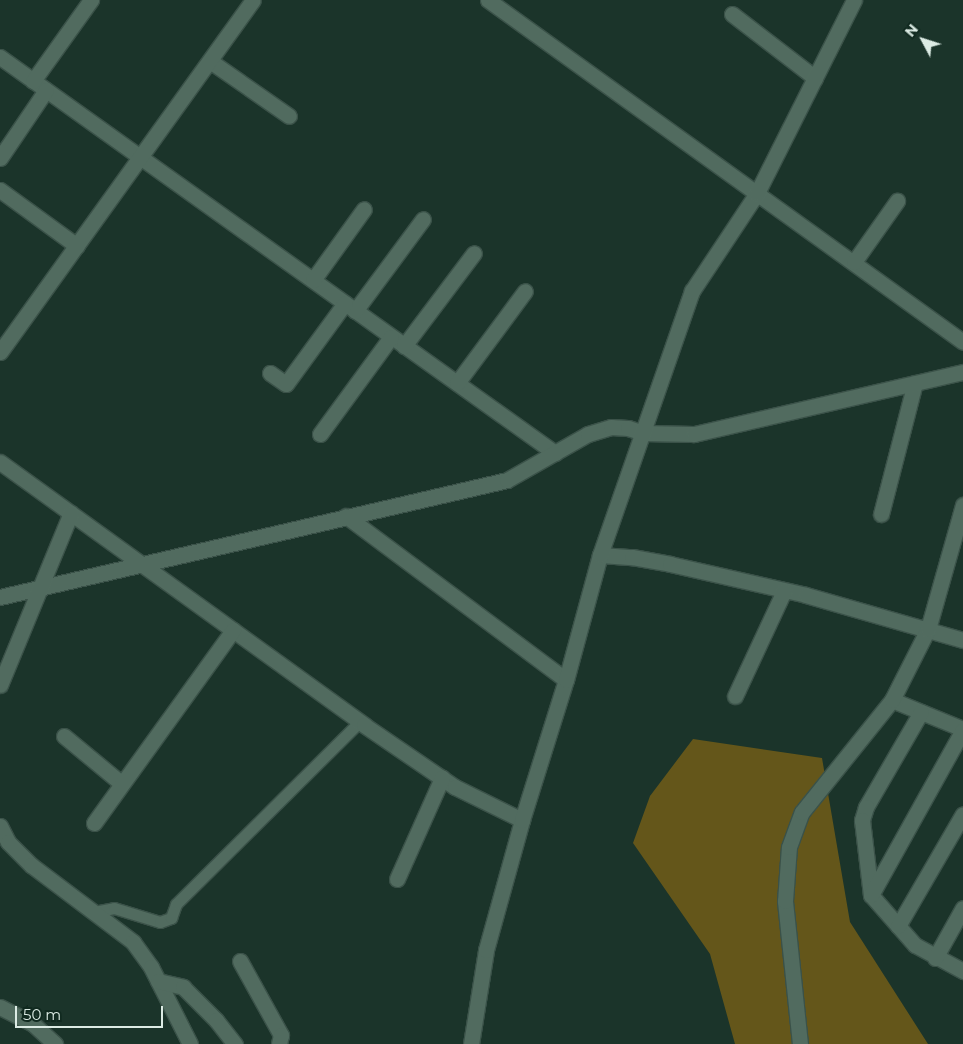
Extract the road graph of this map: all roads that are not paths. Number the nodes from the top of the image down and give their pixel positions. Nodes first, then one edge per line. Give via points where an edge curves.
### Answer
1 (91, 0) edge
2 (253, 0) edge
3 (488, 0) edge
4 (854, 0) edge
5 (732, 14) dead end
6 (0, 57) edge
7 (210, 61) junction
8 (815, 78) junction
9 (33, 81) junction
10 (46, 90) junction
11 (289, 116) dead end
12 (0, 158) edge
13 (140, 158) junction
14 (0, 190) edge
15 (757, 193) junction
16 (897, 201) dead end
17 (364, 209) dead end
18 (422, 219) dead end
19 (77, 246) junction
20 (474, 253) dead end
21 (854, 262) junction
22 (313, 280) junction
23 (525, 291) dead end
24 (350, 307) junction
25 (391, 336) junction
26 (963, 342) edge
27 (404, 346) junction
28 (0, 352) edge
29 (963, 372) edge
30 (270, 373) dead end
31 (457, 383) junction
32 (915, 383) junction
33 (643, 433) junction
34 (320, 434) dead end
35 (555, 452) junction
36 (0, 462) edge
37 (963, 505) edge
38 (71, 513) junction
39 (881, 514) dead end
40 (346, 516) junction
41 (958, 545) edge
42 (600, 555) junction
43 (143, 564) junction
44 (38, 588) junction
45 (784, 590) junction
46 (0, 597) edge
47 (928, 629) junction
48 (233, 630) junction
49 (963, 640) edge
50 (566, 680) junction
51 (0, 685) edge
52 (735, 696) dead end
53 (892, 700) junction
54 (921, 712) junction
55 (359, 722) junction
56 (963, 729) edge
57 (64, 736) dead end
58 (442, 778) junction
59 (122, 784) junction
60 (963, 814) edge
61 (522, 820) junction
62 (94, 823) dead end
63 (0, 826) edge
64 (397, 879) dead end
65 (871, 895) junction
66 (963, 908) edge
67 (94, 912) junction
68 (898, 926) junction
69 (935, 958) junction
70 (240, 961) dead end
71 (963, 971) edge
72 (158, 981) junction
73 (0, 1007) edge
74 (55, 1044) edge
75 (190, 1044) edge
76 (235, 1044) edge
77 (279, 1044) edge
78 (472, 1044) edge
79 (800, 1044) edge

1 - 9 street
2 - 7 street
3 - 15 street
4 - 8 street
5 - 8 street
6 - 9 street
7 - 11 street
7 - 13 street
8 - 15 street
9 - 10 street
10 - 12 street
10 - 13 street
13 - 19 street
13 - 22 street
14 - 19 street
15 - 21 street
15 - 33 street via 692,291
16 - 21 street
17 - 22 street
18 - 24 street
19 - 28 street
20 - 27 street
21 - 26 street
22 - 24 street
23 - 31 street
24 - 25 street
24 - 30 street via 286,384
25 - 27 street
25 - 34 street
27 - 31 street
29 - 32 street
31 - 35 street
32 - 33 street via 694,434
32 - 39 street
33 - 35 street via 610,427 588,434
33 - 42 street
35 - 40 street via 507,480
36 - 38 street
37 - 41 street
38 - 43 street
38 - 44 street
40 - 43 street
40 - 50 street
41 - 47 street
42 - 45 street via 632,556
42 - 50 street
43 - 44 street
43 - 48 street
44 - 46 street
44 - 51 street
45 - 47 street
45 - 52 street
47 - 49 street
47 - 53 street
48 - 55 street
48 - 59 street
50 - 61 street
53 - 54 street
53 - 79 street via 802,812 789,847 785,901
54 - 56 street
54 - 65 street via 866,807 862,820
55 - 58 street
55 - 67 lane via 176,904 171,918 160,922 114,908
56 - 65 street
57 - 59 street
58 - 61 street
58 - 64 street
59 - 62 street
60 - 68 street
61 - 78 street via 486,950
63 - 67 street via 8,842 31,865
65 - 68 street
66 - 69 street
67 - 72 street via 133,942
68 - 69 street via 915,945
69 - 71 street
70 - 77 street via 281,1036
72 - 75 street
72 - 76 street via 183,987
73 - 74 street via 34,1024

